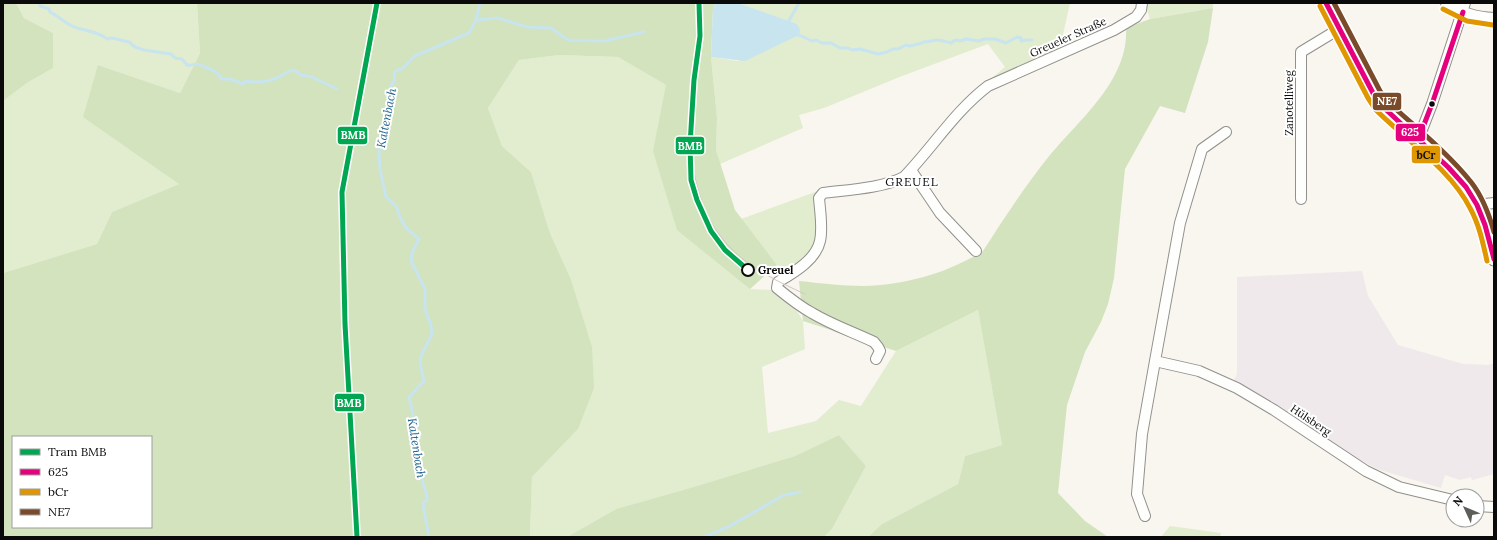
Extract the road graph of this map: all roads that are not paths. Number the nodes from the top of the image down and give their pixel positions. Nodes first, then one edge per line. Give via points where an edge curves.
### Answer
1 (1142, 3) edge
2 (1326, 3) edge
3 (1446, 3) edge
4 (1464, 7) edge
5 (1494, 18) edge
6 (1339, 29) junction
7 (1226, 132) dead end
8 (1418, 140) junction
9 (911, 170) junction
10 (1301, 199) dead end
11 (1494, 203) edge
12 (1477, 204) junction
13 (976, 251) dead end
14 (1494, 259) edge
15 (876, 359) dead end
16 (1155, 361) junction
17 (1445, 498) edge
18 (1145, 516) dead end

1 - 9 street, Greueler Straße via 1140,13 1133,20 988,86 943,130
2 - 6 street
3 - 4 street
4 - 5 street via 1478,18
4 - 8 street
6 - 8 street via 1374,95
6 - 10 street, Zanotelliweg via 1301,52
7 - 16 street via 1202,149 1180,223
8 - 12 street via 1457,176
9 - 13 street via 940,213
9 - 15 street via 897,181 823,194 819,198 820,242 802,266 777,284 777,288 812,313 835,326 874,342 880,350
11 - 12 street
12 - 14 street
16 - 17 street, Hülsberg via 1199,371 1237,388 1366,471 1399,487
16 - 18 street via 1142,434 1137,494

